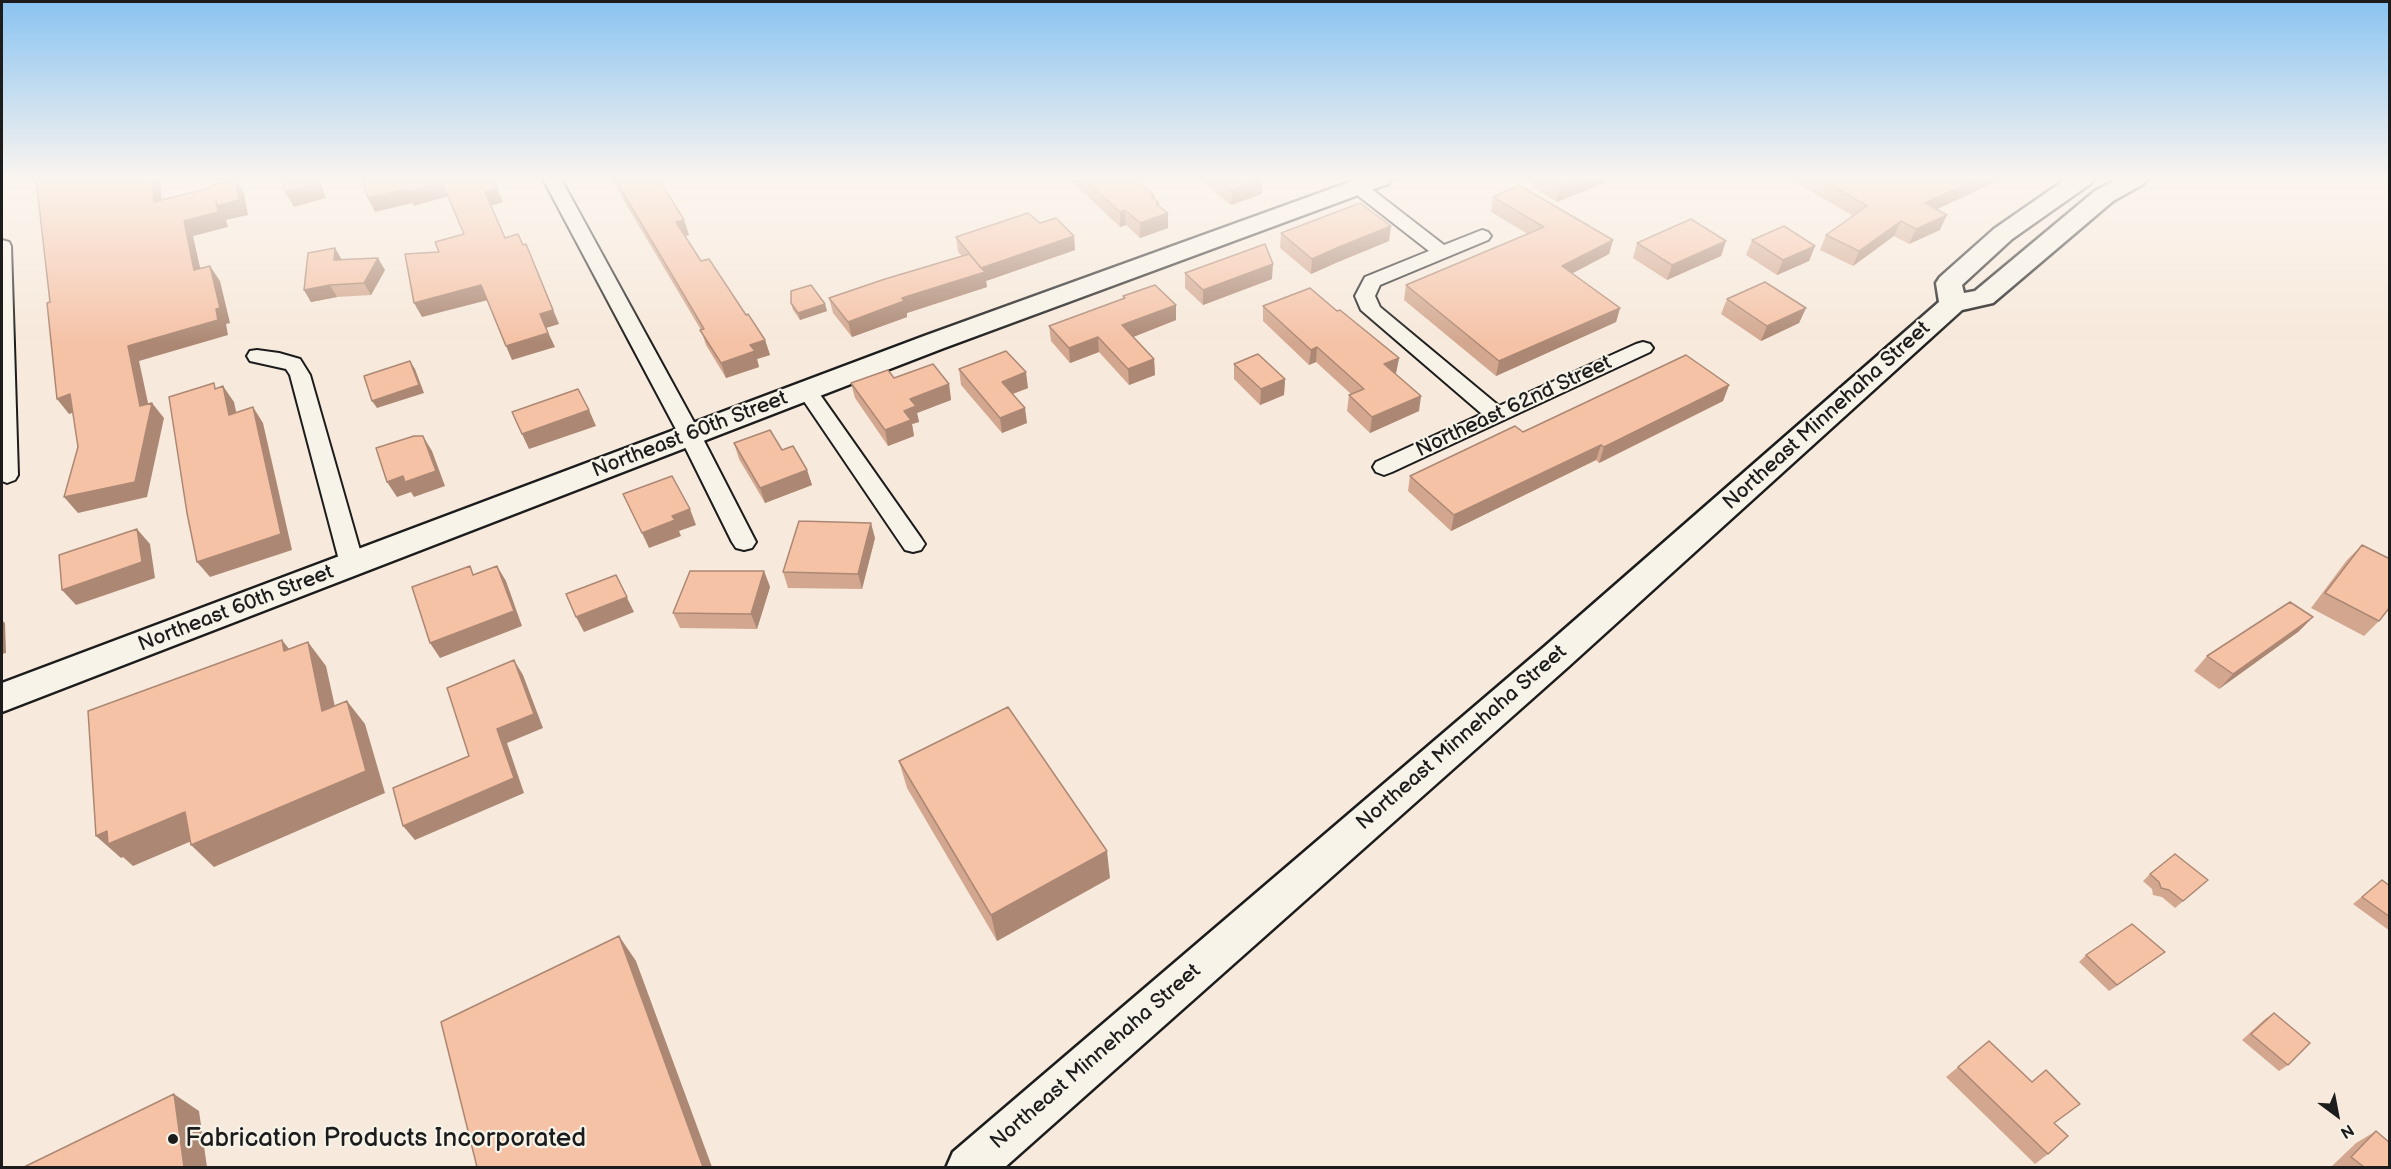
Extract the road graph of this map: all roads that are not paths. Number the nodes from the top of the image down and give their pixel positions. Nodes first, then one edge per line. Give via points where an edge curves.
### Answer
1 (581, 234) edge
2 (1232, 234) edge
3 (1422, 234) edge
4 (2004, 234) edge
5 (2059, 234) edge
6 (1482, 236) dead end
7 (2, 246) edge
8 (1442, 252) junction
9 (1953, 304) junction
10 (1643, 348) dead end
11 (257, 356) dead end
12 (807, 391) junction
13 (1497, 415) junction
14 (690, 435) junction
15 (1384, 467) dead end
16 (7, 475) dead end
17 (744, 542) dead end
18 (913, 544) dead end
19 (352, 564) junction
20 (2, 698) edge
21 (969, 1167) edge

1 - 14 street
2 - 12 main road, Northeast 60th Street
3 - 8 street
4 - 9 main road via 1948,283
5 - 9 main road, Northeast Minnehaha Street via 1984,297
6 - 8 street
7 - 16 street
8 - 13 street via 1371,281 1365,296 1371,310
9 - 21 main road, Northeast Minnehaha Street via 1556,657
10 - 13 street, Northeast 62nd Street
11 - 19 street via 293,364 300,375
12 - 14 main road, Northeast 60th Street
12 - 18 street
13 - 15 street, Northeast 62nd Street
14 - 17 street
14 - 19 main road, Northeast 60th Street
19 - 20 main road, Northeast 60th Street

